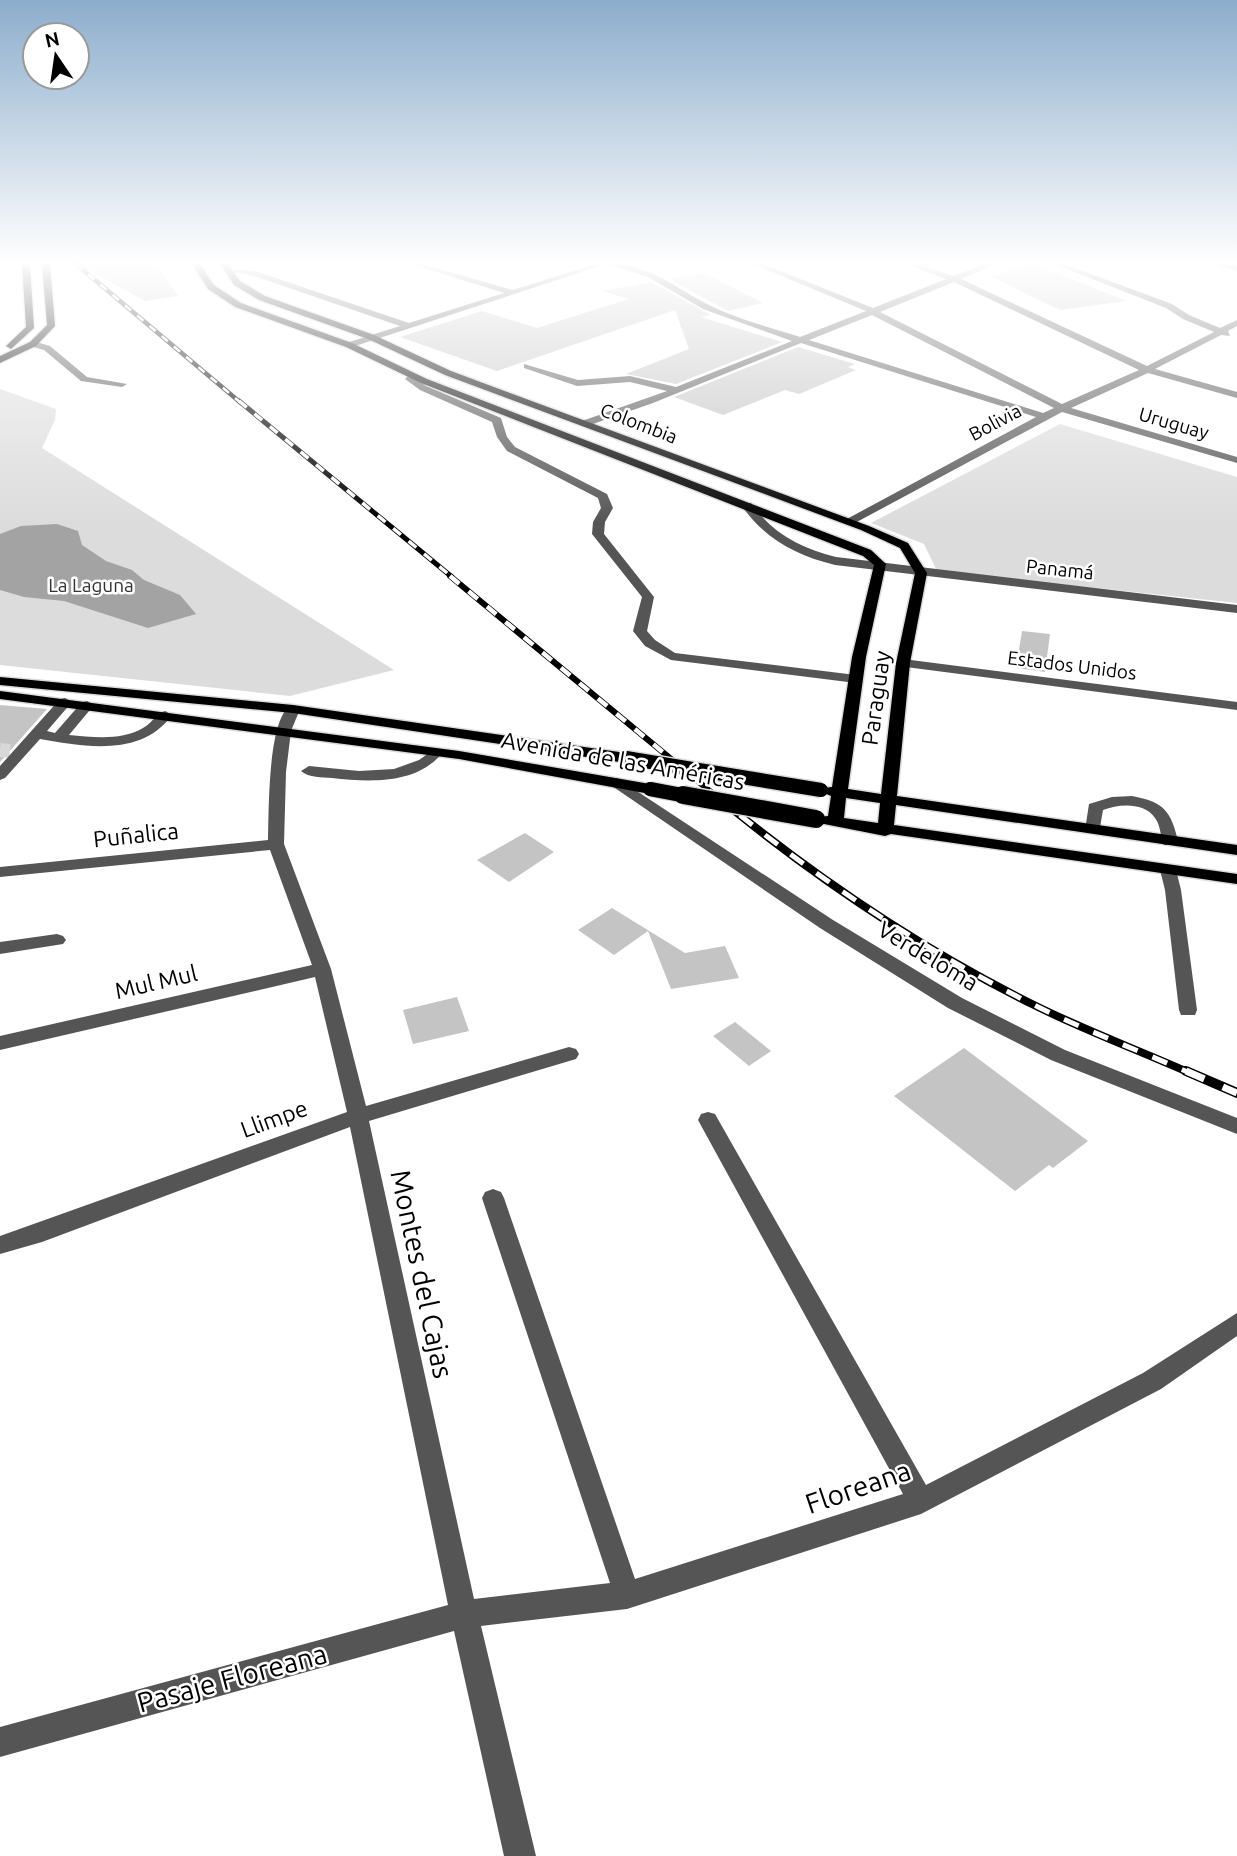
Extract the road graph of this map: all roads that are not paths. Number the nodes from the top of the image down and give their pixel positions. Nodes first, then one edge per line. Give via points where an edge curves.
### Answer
1 (19, 351) edge
2 (50, 351) edge
3 (361, 351) edge
4 (400, 351) edge
5 (773, 351) edge
6 (836, 351) edge
7 (949, 351) edge
8 (1106, 351) edge
9 (1184, 351) edge
10 (0, 360) edge
11 (527, 366) dead end
12 (1147, 370) junction
13 (413, 376) junction
14 (121, 384) dead end
15 (677, 390) junction
16 (1237, 395) edge
17 (1061, 408) junction
18 (1044, 416) junction
19 (586, 423) junction
20 (1237, 460) edge
21 (747, 505) junction
22 (849, 522) junction
23 (879, 568) junction
24 (921, 573) junction
25 (1237, 609) edge
26 (903, 663) junction
27 (856, 679) junction
28 (0, 681) edge
29 (0, 695) edge
30 (65, 702) junction
31 (87, 705) junction
32 (1237, 706) edge
33 (293, 709) junction
34 (165, 715) junction
35 (284, 731) junction
36 (36, 734) junction
37 (59, 737) junction
38 (436, 752) junction
39 (309, 771) dead end
40 (0, 775) edge
41 (617, 783) junction
42 (838, 793) junction
43 (886, 801) junction
44 (835, 822) junction
45 (1093, 830) junction
46 (885, 831) junction
47 (1170, 841) junction
48 (276, 844) junction
49 (1237, 850) edge
50 (1168, 870) junction
51 (0, 872) edge
52 (1237, 879) edge
53 (57, 940) dead end
54 (0, 948) edge
55 (322, 969) junction
56 (1188, 1010) dead end
57 (0, 1043) edge
58 (569, 1054) dead end
59 (358, 1116) junction
60 (708, 1120) dead end
61 (1237, 1126) edge
62 (493, 1198) dead end
63 (0, 1245) edge
64 (1237, 1323) edge
65 (922, 1501) junction
66 (627, 1595) junction
67 (464, 1614) junction
68 (0, 1742) edge
69 (520, 1856) edge

1 - 10 main road
2 - 14 street via 85,379
3 - 13 main road, Colombia
4 - 19 main road, Colombia
5 - 15 street
6 - 18 street
7 - 17 street, Uruguay
8 - 12 street
9 - 12 street, Bolivia
11 - 15 street via 577,383 630,379
12 - 16 street
12 - 17 street, Bolivia
13 - 21 main road, Colombia
13 - 27 street via 410,379 423,388 497,419 511,449 603,496 607,508 598,534 648,597 640,631 659,650 711,663
15 - 19 street
17 - 18 street, Bolivia
17 - 20 street, Uruguay
18 - 22 street, Bolivia
19 - 22 main road, Colombia
21 - 23 main road, Colombia via 860,548
21 - 23 street, Panamá via 785,545 835,561
22 - 24 main road, Colombia via 904,546
23 - 24 street, Panamá
23 - 27 main road, Paraguay
24 - 25 street, Panamá
24 - 26 main road, Paraguay
26 - 32 street, Estados Unidos
26 - 43 main road, Paraguay
27 - 42 main road, Paraguay
28 - 33 main road, Avenida de las Américas
29 - 30 main road, Avenida de las Américas
30 - 31 main road, Avenida de las Américas
30 - 36 street
31 - 34 main road, Avenida de las Américas
31 - 37 street
33 - 35 street, Montes del Cajas
33 - 42 main road, Avenida de las Américas, bridge
34 - 35 main road, Avenida de las Américas
34 - 37 street via 155,730 140,737
35 - 38 main road, Avenida de las Américas
35 - 48 street, Montes del Cajas
36 - 37 street
36 - 40 street via 16,750
38 - 39 street via 413,769 389,774
38 - 41 main road, Avenida de las Américas
41 - 44 main road, Avenida de las Américas, bridge
41 - 61 street, Verdeloma via 957,1004 1072,1061
42 - 43 main road, Avenida de las Américas
42 - 44 main road, Paraguay
43 - 45 main road, Avenida de las Américas
43 - 46 main road, Paraguay
44 - 46 main road, Avenida de las Américas
45 - 47 main road, Avenida de las Américas
45 - 47 street via 1095,807 1110,801 1135,801 1153,807 1164,819
46 - 50 main road, Avenida de las Américas
47 - 49 main road, Avenida de las Américas
48 - 51 street, Puñalica
48 - 55 street, Montes del Cajas
50 - 52 main road, Avenida de las Américas
50 - 56 street
53 - 54 street
55 - 57 street, Mul Mul
55 - 59 street, Montes del Cajas
58 - 59 street, Llimpe
59 - 63 street, Llimpe
59 - 67 street, Montes del Cajas
60 - 65 street
62 - 66 street
64 - 65 street, Floreana via 1152,1381
65 - 66 street, Floreana
66 - 67 street, Floreana
67 - 68 street, Pasaje Floreana
67 - 69 street, Montes del Cajas

